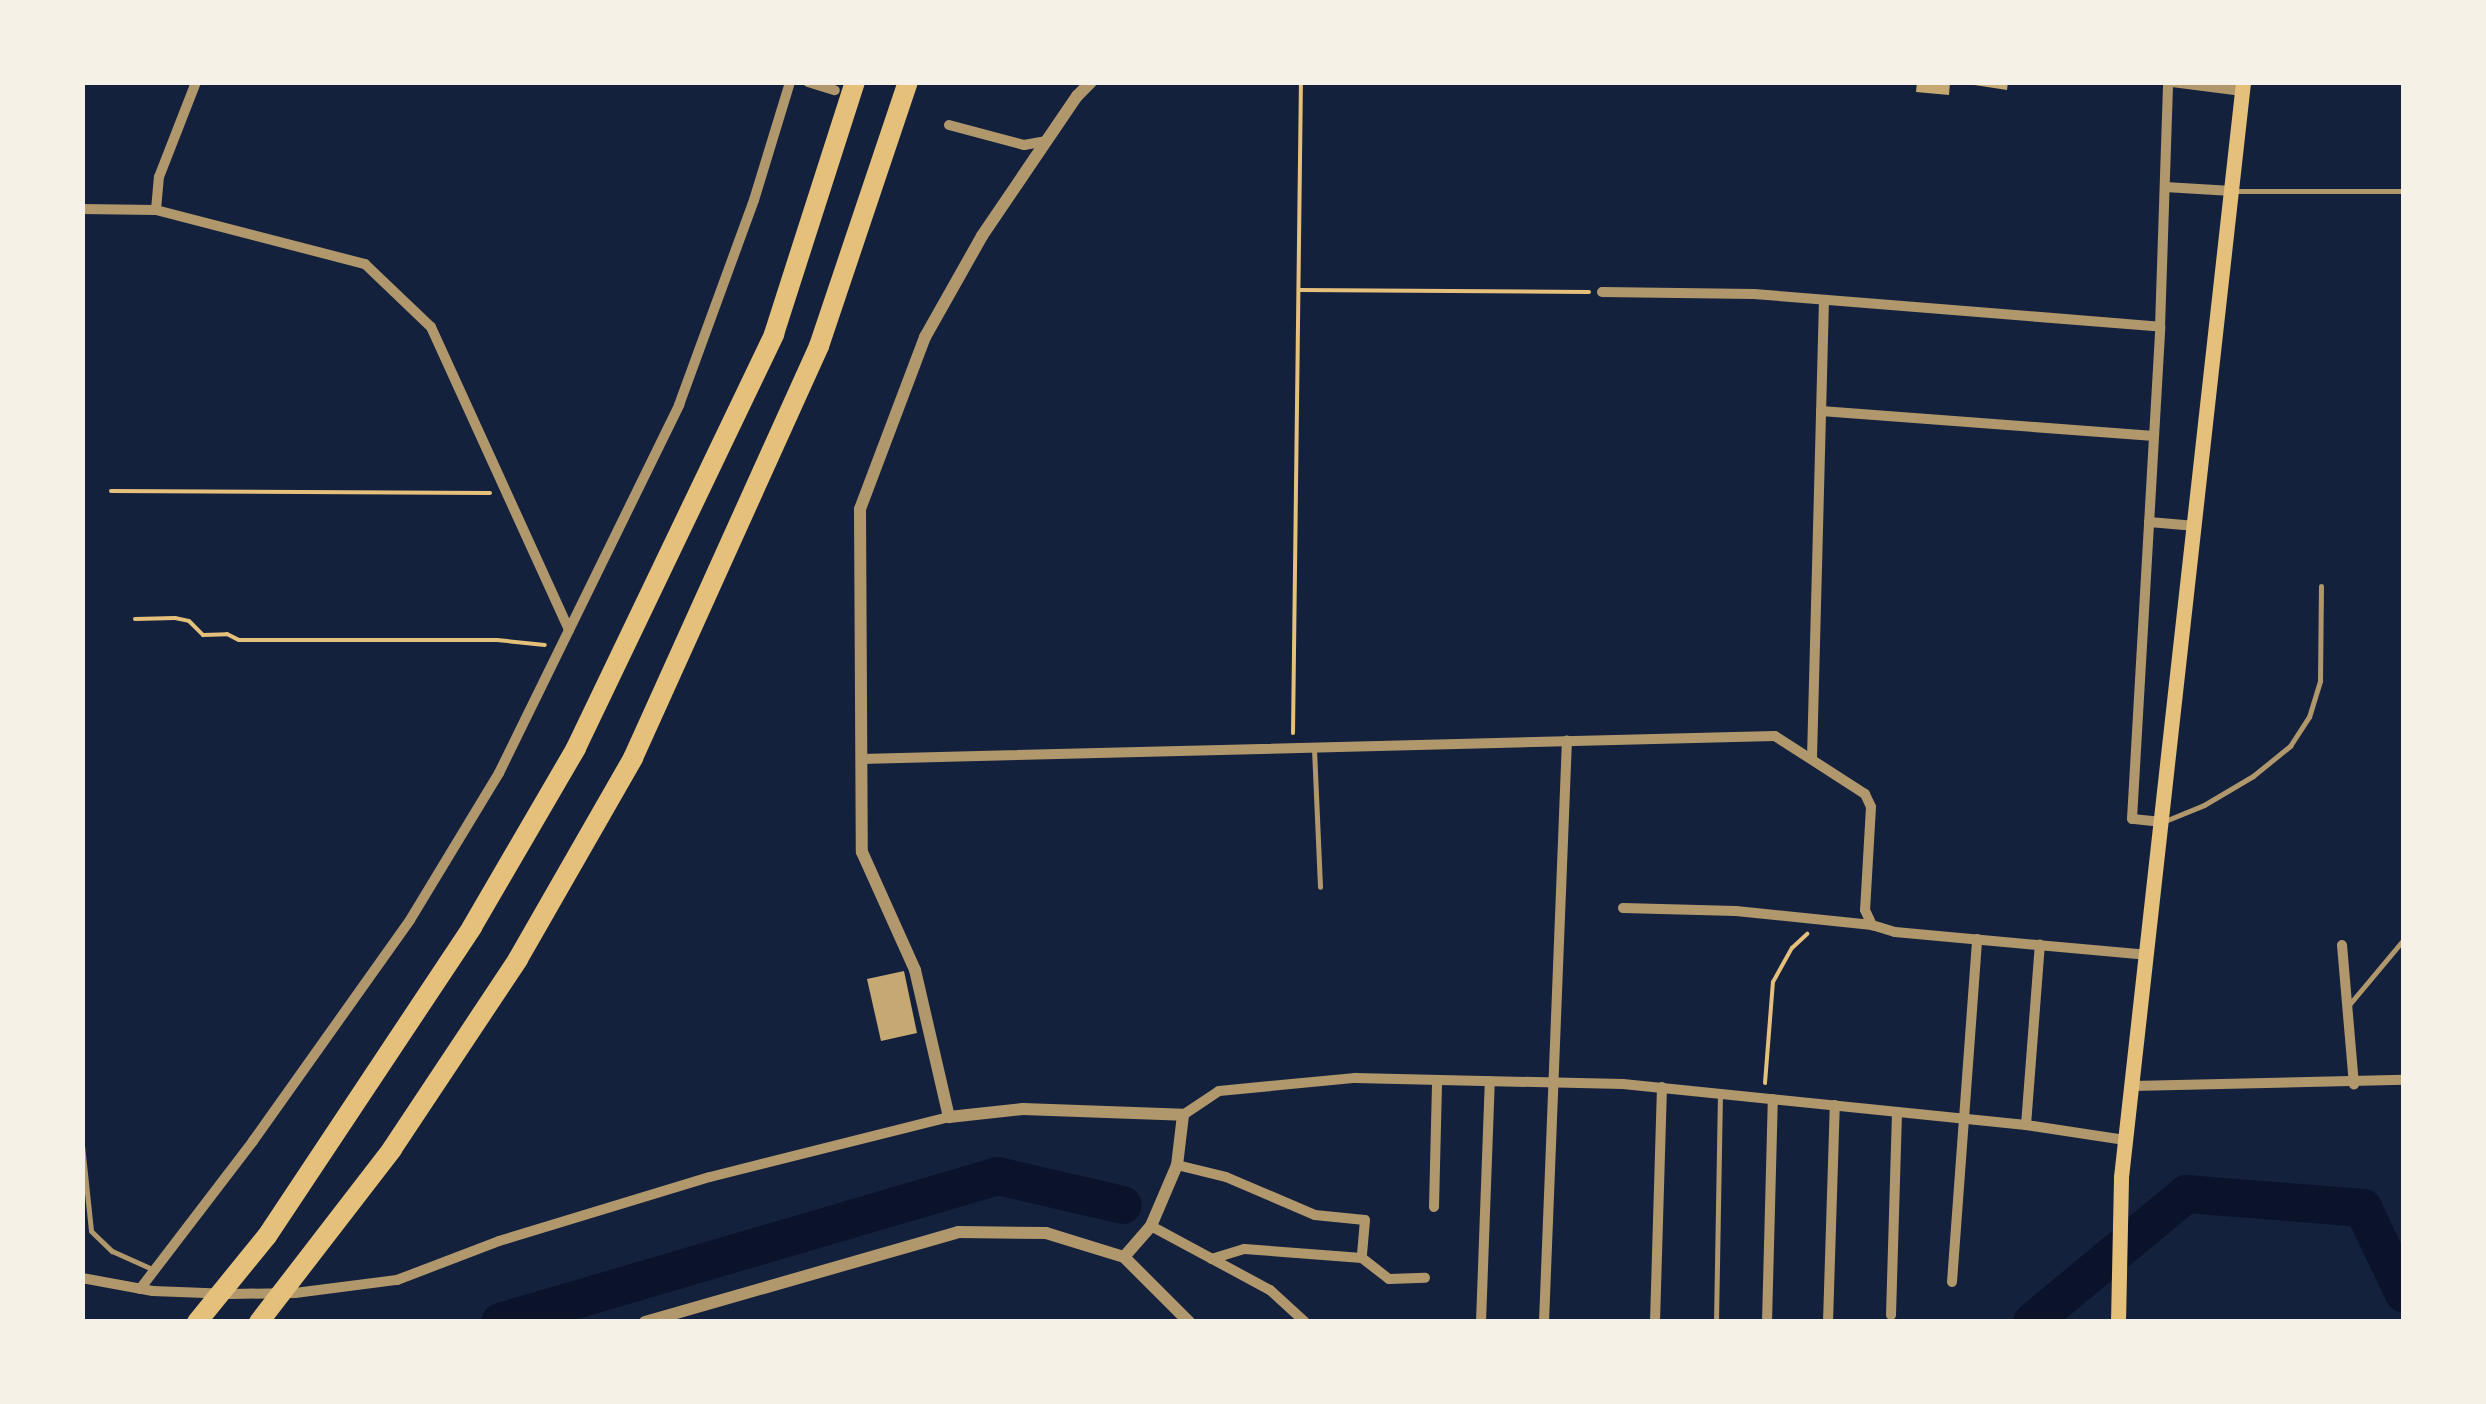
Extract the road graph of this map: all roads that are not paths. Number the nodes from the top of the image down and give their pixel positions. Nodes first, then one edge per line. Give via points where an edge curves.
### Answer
1 (196, 82) edge
2 (790, 82) edge
3 (808, 82) edge
4 (908, 82) edge
5 (1091, 82) edge
6 (2170, 82) edge
7 (845, 86) edge
8 (2242, 87) edge
9 (949, 125) dead end
10 (1047, 142) junction
11 (2164, 187) junction
12 (2404, 190) edge
13 (2232, 191) junction
14 (82, 209) edge
15 (156, 210) junction
16 (1602, 292) road end
17 (1824, 300) junction
18 (2160, 327) junction
19 (1822, 411) junction
20 (2154, 436) junction
21 (2149, 522) junction
22 (2196, 526) junction
23 (2321, 586) dead end
24 (569, 630) junction
25 (1567, 740) junction
26 (1314, 749) junction
27 (1812, 758) junction
28 (861, 759) junction
29 (2162, 822) junction
30 (1320, 888) dead end
31 (1624, 908) dead end
32 (1872, 926) junction
33 (2404, 938) edge
34 (1976, 939) junction
35 (2040, 945) junction
36 (2342, 945) dead end
37 (2146, 955) junction
38 (2346, 1008) junction
39 (1437, 1080) junction
40 (2404, 1080) edge
41 (1490, 1081) junction
42 (1553, 1082) junction
43 (2354, 1084) junction
44 (2132, 1086) junction
45 (1662, 1087) junction
46 (1720, 1093) junction
47 (1769, 1098) junction
48 (1835, 1105) junction
49 (1897, 1112) junction
50 (1183, 1115) junction
51 (949, 1117) junction
52 (1960, 1118) junction
53 (2026, 1126) junction
54 (2125, 1140) junction
55 (82, 1145) edge
56 (1177, 1165) junction
57 (1434, 1208) dead end
58 (1151, 1226) junction
59 (1124, 1257) junction
60 (1362, 1258) junction
61 (1212, 1259) junction
62 (154, 1270) junction
63 (82, 1278) edge
64 (1425, 1278) dead end
65 (1952, 1282) dead end
66 (140, 1289) junction
67 (1891, 1316) dead end
68 (197, 1322) edge
69 (259, 1322) edge
70 (645, 1322) edge
71 (1189, 1322) edge
72 (1305, 1322) edge
73 (1481, 1322) edge
74 (1544, 1322) edge
75 (1656, 1322) edge
76 (1716, 1322) edge
77 (1766, 1322) edge
78 (1828, 1322) edge
79 (2118, 1322) edge

1 - 15 street via 159,178
2 - 24 street via 679,405
3 - 7 street
4 - 69 highway via 819,346 633,758 518,958 392,1149
5 - 10 street
6 - 8 street
6 - 11 street
7 - 68 highway via 774,334 576,748 472,927 268,1236
8 - 13 main road
9 - 10 street via 1024,146
10 - 28 street via 982,236 926,337 860,509
11 - 13 street
11 - 18 street
12 - 13 lane
13 - 22 main road
14 - 15 street
15 - 24 street via 365,264 431,327
16 - 17 street
17 - 18 street
17 - 19 street
18 - 20 street
19 - 20 street
19 - 27 street
20 - 21 street
21 - 22 street
21 - 29 street via 2132,819
22 - 29 main road
23 - 29 lane via 2320,681 2309,717 2290,746 2204,806
24 - 62 street via 499,773 410,920
25 - 26 street
25 - 27 street via 1775,736
25 - 42 street
26 - 28 street
26 - 30 lane
27 - 32 street via 1856,786 1871,807 1865,910
28 - 51 street via 862,852 915,970
29 - 37 main road
31 - 32 street via 1736,911
32 - 34 street
33 - 38 lane
34 - 35 street
34 - 52 street
35 - 37 street
35 - 53 street
36 - 38 street
37 - 44 main road
38 - 43 street
39 - 41 street
39 - 50 street via 1355,1078 1219,1091
39 - 57 street
40 - 43 street
41 - 42 street
41 - 73 street
42 - 45 street
42 - 74 street
43 - 44 street
44 - 54 main road
45 - 46 street
45 - 75 street
46 - 47 street
46 - 76 lane
47 - 48 street
47 - 77 street
48 - 49 street
48 - 78 street
49 - 52 street
49 - 67 street
50 - 51 street via 1023,1109
50 - 56 street
51 - 66 street via 710,1177 499,1241 398,1280 295,1293
52 - 53 street
52 - 65 street
53 - 54 street
54 - 79 main road
55 - 62 lane via 91,1231 112,1251
56 - 58 street
56 - 60 street via 1226,1177 1315,1215 1365,1220
58 - 59 street
58 - 61 street
59 - 70 street via 1046,1233 958,1232
59 - 71 street
60 - 61 street via 1244,1249
60 - 64 street via 1389,1278
61 - 72 street via 1270,1290
62 - 66 street
63 - 66 street

